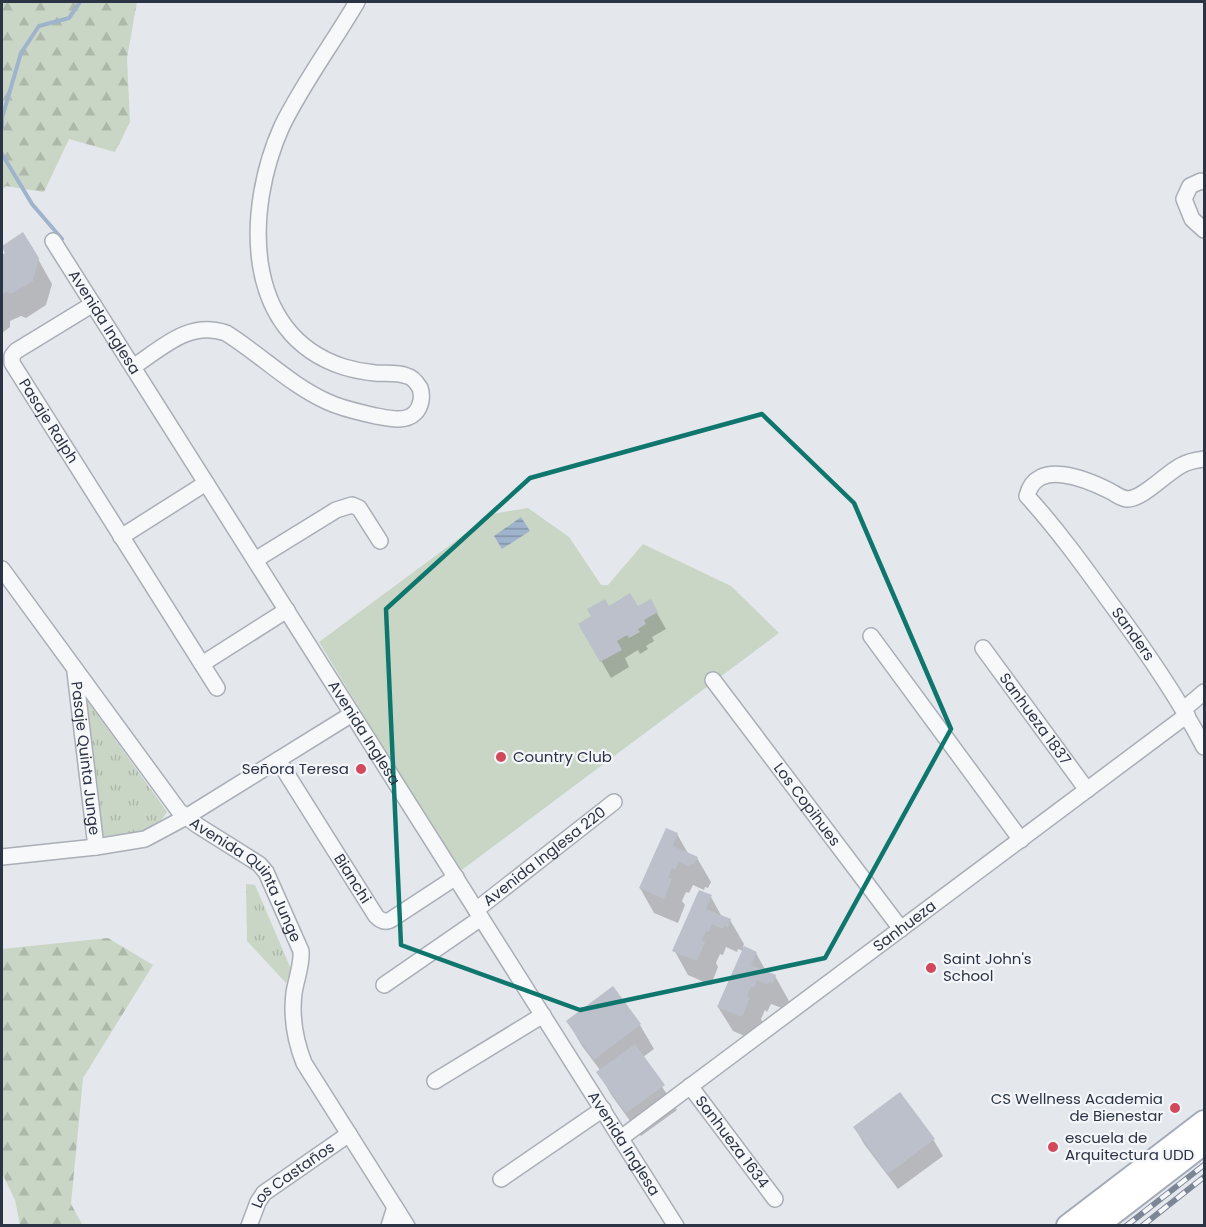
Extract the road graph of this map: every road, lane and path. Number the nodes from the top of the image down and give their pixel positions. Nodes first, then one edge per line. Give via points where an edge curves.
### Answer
1 (357, 2) edge
2 (1204, 182) edge
3 (1204, 230) edge
4 (53, 241) dead end
5 (93, 304) junction
6 (133, 367) junction
7 (1204, 459) edge
8 (206, 483) junction
9 (121, 537) junction
10 (380, 541) dead end
11 (255, 560) junction
12 (2, 569) edge
13 (287, 610) junction
14 (871, 636) dead end
15 (983, 648) dead end
16 (202, 664) junction
17 (74, 669) junction
18 (713, 680) dead end
19 (217, 688) dead end
20 (1204, 692) edge
21 (1186, 712) junction
22 (352, 714) junction
23 (1204, 747) edge
24 (278, 760) junction
25 (1087, 790) junction
26 (614, 802) dead end
27 (186, 817) junction
28 (1021, 840) junction
29 (96, 847) junction
30 (2, 857) edge
31 (456, 877) junction
32 (479, 914) junction
33 (901, 929) junction
34 (384, 985) dead end
35 (543, 1015) junction
36 (435, 1081) dead end
37 (690, 1086) junction
38 (603, 1109) junction
39 (1204, 1122) edge
40 (349, 1134) junction
41 (621, 1138) junction
42 (1204, 1143) edge
43 (501, 1179) dead end
44 (775, 1199) dead end
45 (395, 1207) junction
46 (249, 1226) edge
47 (389, 1226) edge
48 (407, 1226) edge
49 (676, 1226) edge
50 (1068, 1226) edge
51 (1096, 1226) edge

1 - 6 street via 293,106 275,145 261,207 261,273 272,304 297,341 335,364 412,378 421,395 417,411 410,417 391,419 341,407 307,391 226,333 211,329 186,333
2 - 3 street via 1190,186 1184,199 1192,219
4 - 5 street, Avenida Inglesa
5 - 6 street, Avenida Inglesa
5 - 9 street, Pasaje Ralph via 16,351 12,360
6 - 8 street, Avenida Inglesa
7 - 21 street, Sanders via 1184,464 1138,497 1129,499 1074,477 1055,474 1034,480 1027,496 1055,527
8 - 9 street
8 - 11 street, Avenida Inglesa
9 - 16 street, Pasaje Ralph
10 - 11 street via 359,508 348,505
11 - 13 street, Avenida Inglesa
12 - 17 street, Avenida Quinta Junge
13 - 16 street
13 - 22 street, Avenida Inglesa
14 - 28 street
15 - 25 street, Sanhueza 1837
16 - 19 street, Pasaje Ralph
17 - 27 street, Avenida Quinta Junge via 167,797
17 - 29 street, Pasaje Quinta Junge
18 - 33 street, Los Copihues
20 - 21 street, Sanhueza
21 - 23 street, Sanders
21 - 25 street, Sanhueza
22 - 24 street
22 - 31 street, Avenida Inglesa
24 - 27 street
24 - 31 street, Bianchi via 381,920 392,919
25 - 28 street, Sanhueza
26 - 32 street, Avenida Inglesa 220
27 - 29 street via 145,839
27 - 40 street, Avenida Quinta Junge via 259,864 269,878 301,951 293,1007 296,1042 309,1072
28 - 33 street, Sanhueza
29 - 30 street
31 - 32 street, Avenida Inglesa
32 - 34 street, Avenida Inglesa 220
32 - 35 street, Avenida Inglesa
33 - 37 street, Sanhueza
35 - 36 street
35 - 38 street, Avenida Inglesa
37 - 41 street, Sanhueza
37 - 44 street, Sanhueza 1634
38 - 41 street, Avenida Inglesa
38 - 43 street
39 - 50 main road
40 - 45 street, Avenida Quinta Junge
40 - 46 street, Los Castaños via 264,1193
41 - 49 street, Avenida Inglesa
42 - 51 main road
45 - 47 street
45 - 48 street, Avenida Quinta Junge

